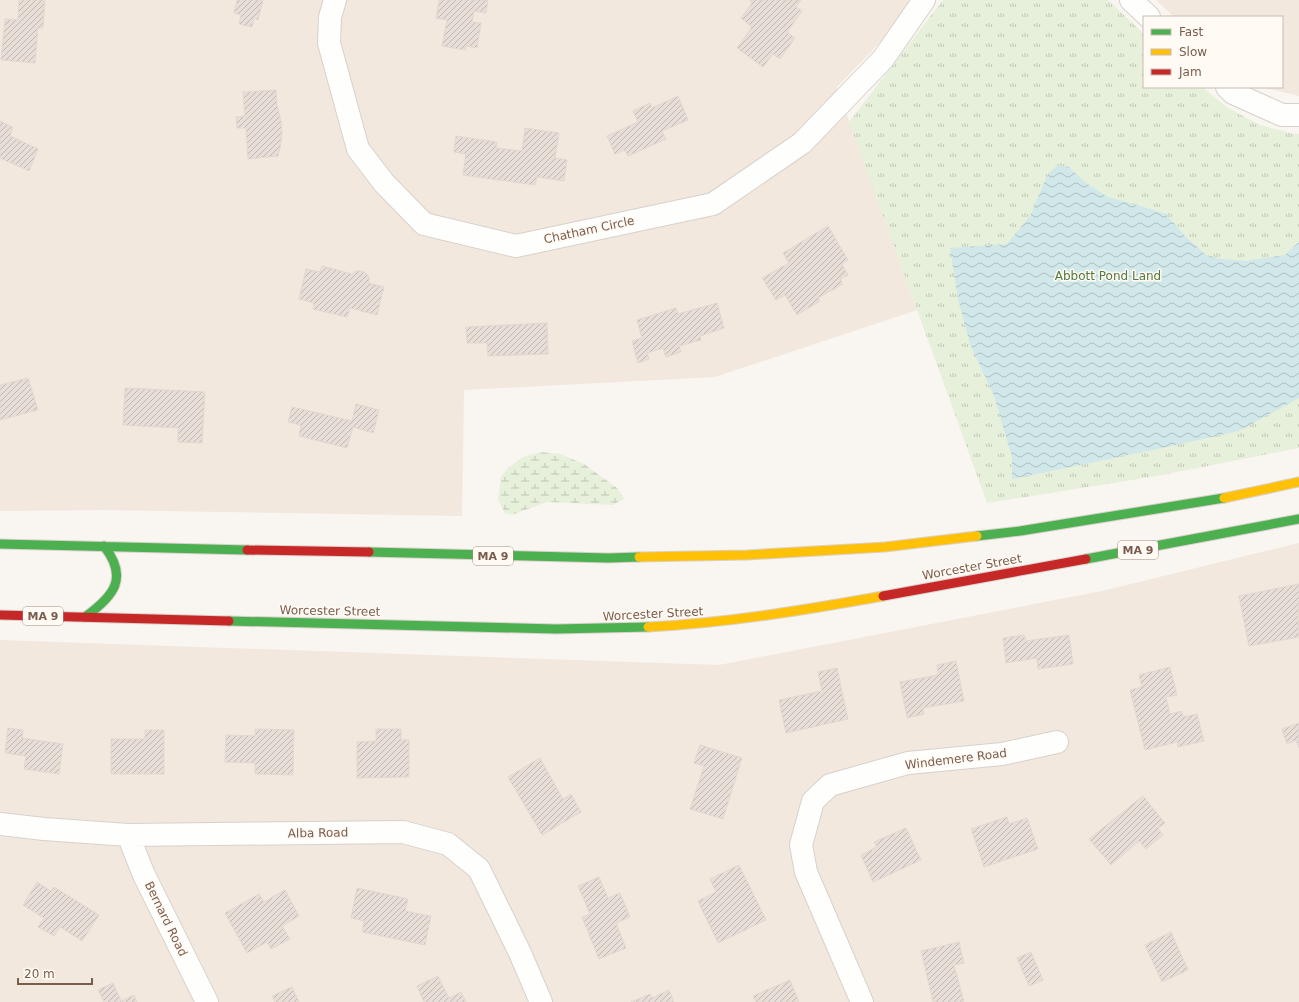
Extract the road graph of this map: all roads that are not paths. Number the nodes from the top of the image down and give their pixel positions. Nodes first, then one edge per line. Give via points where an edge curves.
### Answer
1 (335, 0) edge
2 (924, 0) edge
3 (1130, 0) edge
4 (1148, 16) edge
5 (1228, 88) edge
6 (1299, 115) edge
7 (1299, 482) edge
8 (1299, 519) edge
9 (0, 544) edge
10 (104, 546) junction
11 (0, 615) edge
12 (86, 617) junction
13 (1057, 742) dead end
14 (0, 824) edge
15 (128, 835) junction
16 (207, 1002) edge
17 (541, 1002) edge
18 (862, 1002) edge

1 - 2 street, Chatham Circle via 330,17 329,43 358,149 384,183 424,224 516,246 712,204 802,143 883,59
3 - 4 street
5 - 6 street via 1233,93 1282,115
7 - 10 highway, MA 9 via 1231,497 1020,531 885,547 794,553 610,558
8 - 12 highway, Worcester Street / MA 9 via 828,605 692,624 563,629
9 - 10 highway, MA 9
10 - 12 highway via 114,557 117,565 116,583 106,601
11 - 12 highway, Worcester Street / MA 9
13 - 18 street, Windemere Road via 1002,754 908,763 830,785 813,801 801,845 806,872
14 - 15 street, Alba Road via 44,830
15 - 16 street, Bernard Road via 144,875
15 - 17 street, Alba Road via 403,832 448,844 479,869

